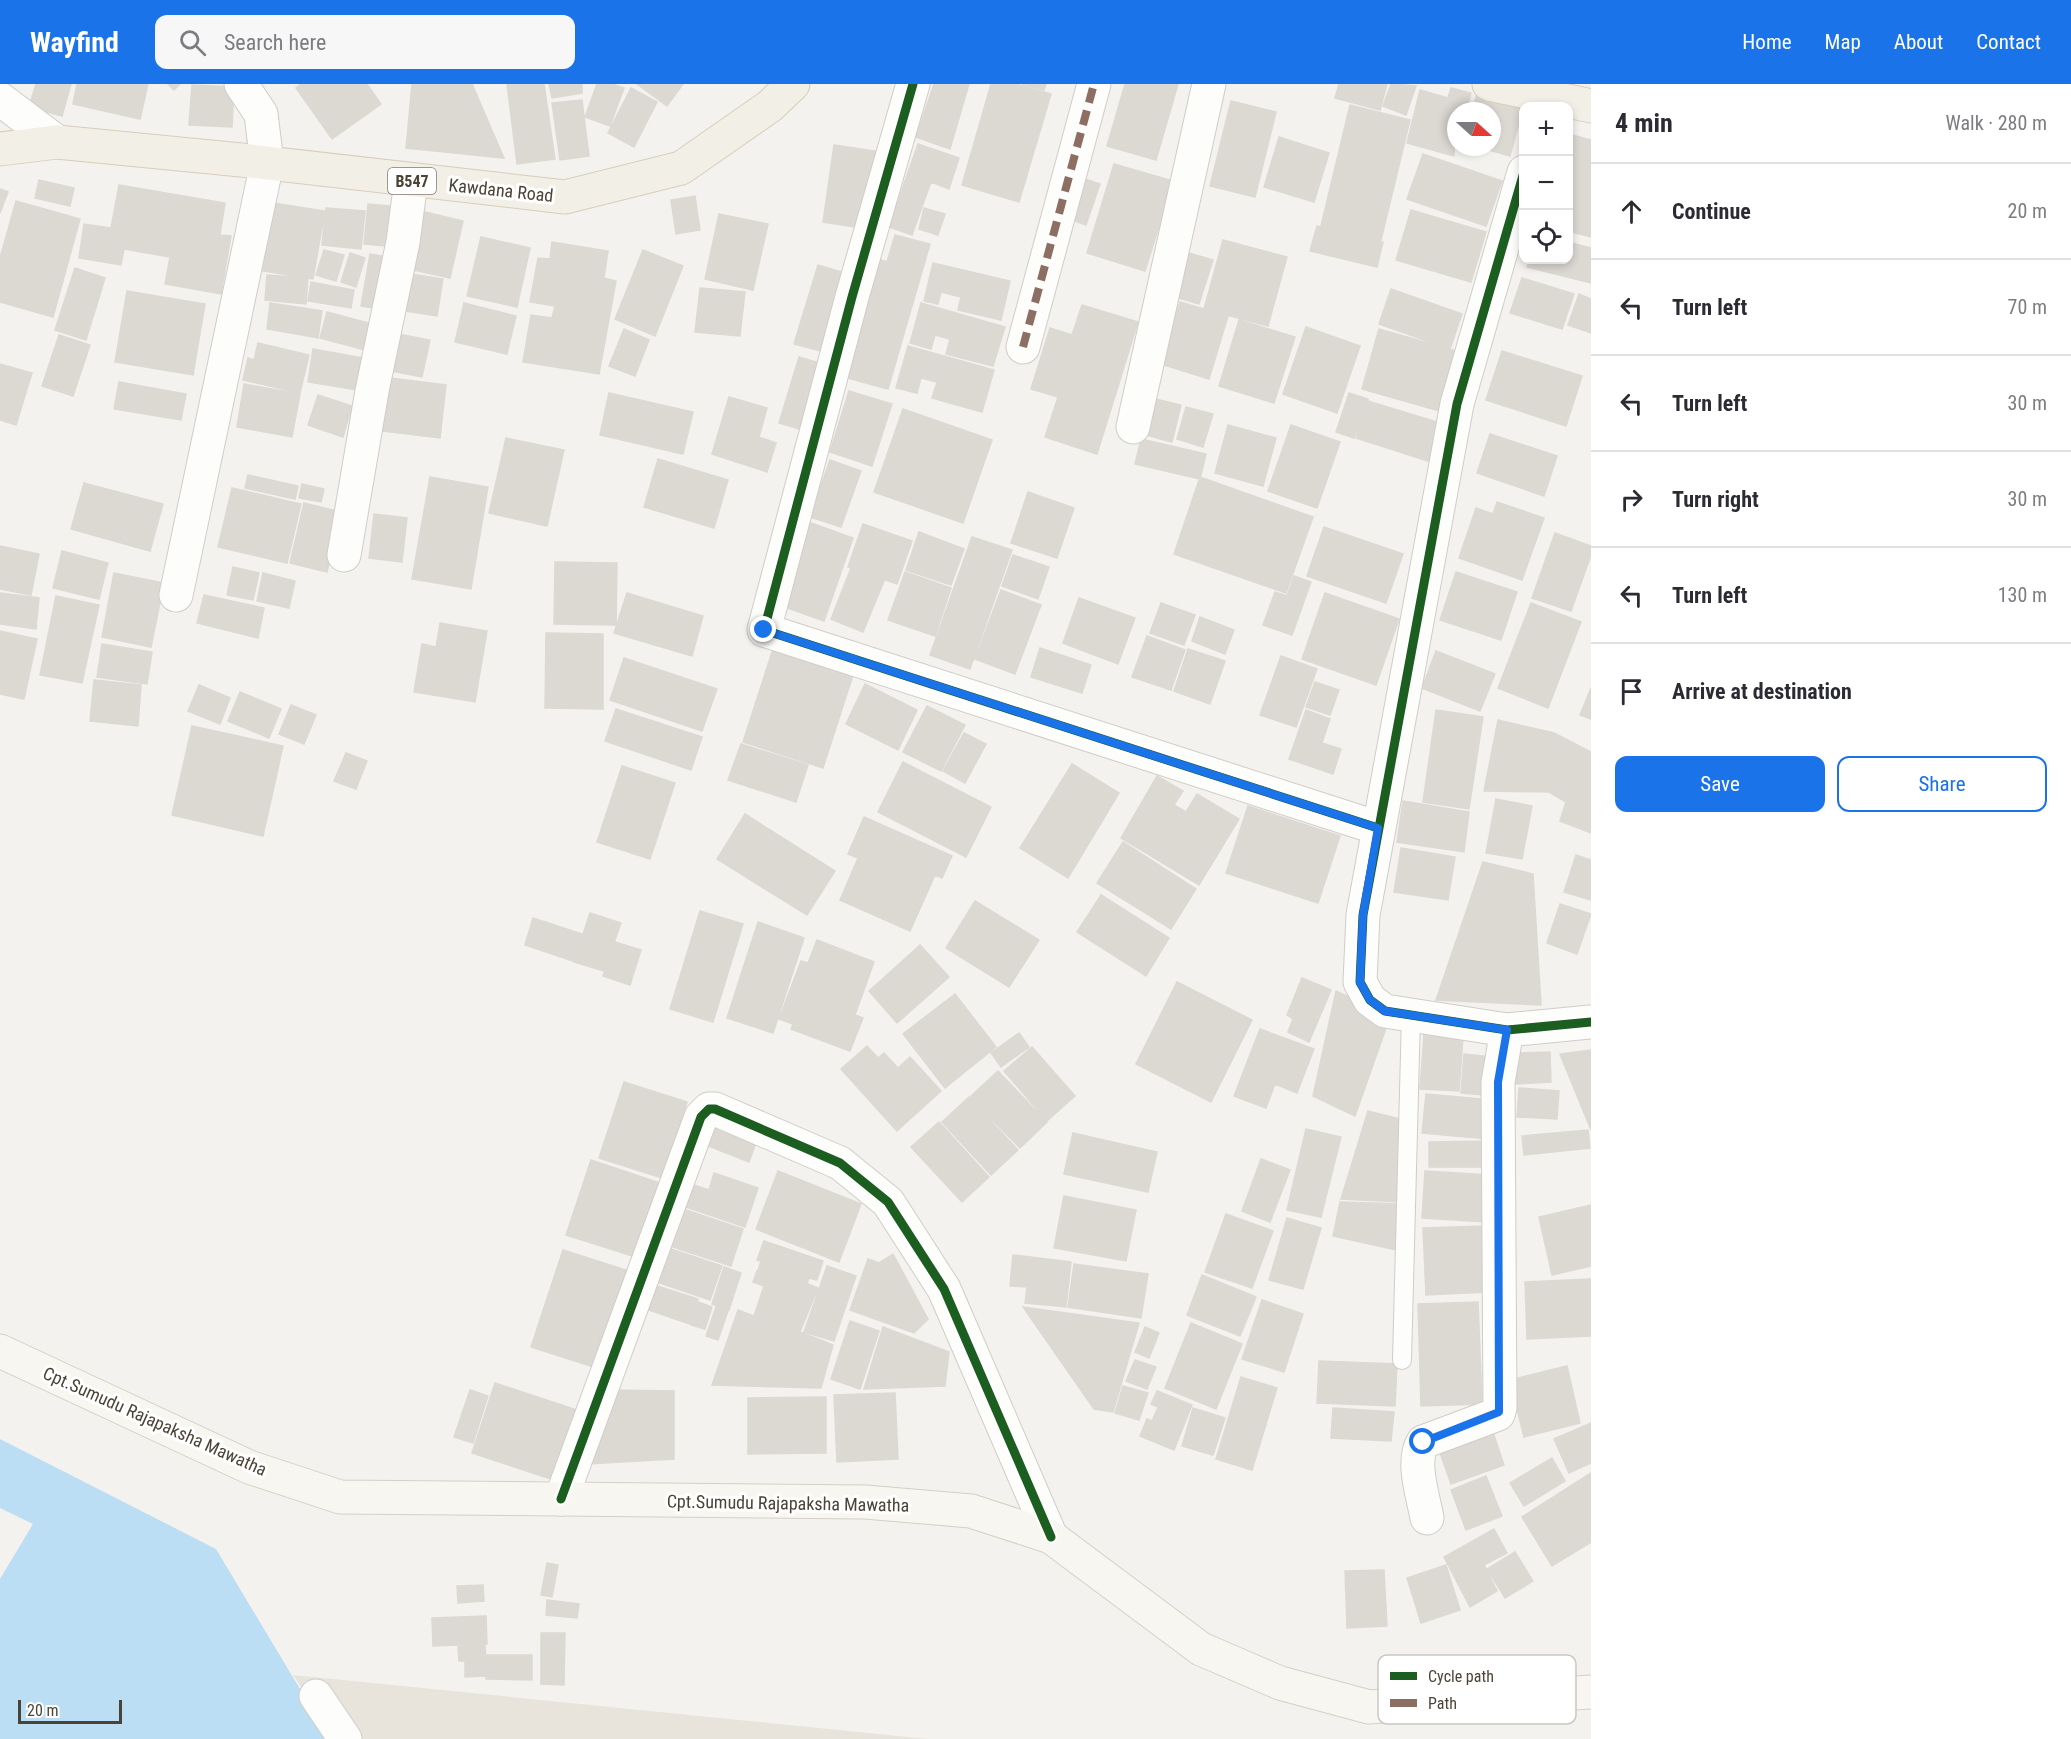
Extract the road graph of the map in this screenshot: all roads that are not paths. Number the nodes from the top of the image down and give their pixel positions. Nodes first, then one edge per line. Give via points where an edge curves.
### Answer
1 (241, 84) edge
2 (793, 84) edge
3 (913, 84) edge
4 (1094, 84) edge
5 (1209, 84) edge
6 (1489, 84) edge
7 (0, 99) edge
8 (1544, 101) edge
9 (1591, 106) edge
10 (57, 142) junction
11 (0, 149) edge
12 (267, 163) junction
13 (411, 181) junction
14 (1519, 189) edge
15 (1023, 347) dead end
16 (1134, 427) dead end
17 (344, 555) dead end
18 (176, 595) dead end
19 (1378, 828) junction
20 (1412, 1015) junction
21 (1591, 1022) edge
22 (1507, 1030) junction
23 (0, 1351) edge
24 (1402, 1360) dead end
25 (561, 1499) junction
26 (1427, 1518) dead end
27 (1051, 1537) junction
28 (1591, 1692) edge
29 (1576, 1693) edge
30 (316, 1696) dead end
31 (1378, 1706) edge
32 (345, 1739) edge

1 - 12 street via 261,114
2 - 13 main road, Kawdana Road / B547 via 770,106 681,168 565,197
3 - 19 street via 764,630
4 - 15 street
5 - 16 street
6 - 8 main road
7 - 10 street
8 - 9 main road
10 - 11 main road, Kawdana Road / B547
10 - 12 main road, Kawdana Road / B547
12 - 13 main road, Kawdana Road / B547
12 - 18 street
13 - 17 street
14 - 19 street via 1457,404
19 - 20 street via 1363,915 1360,982 1370,1000 1385,1011
20 - 22 street
20 - 24 lane
21 - 22 street
22 - 26 street via 1498,1082 1500,1408 1498,1414 1423,1442 1417,1460
23 - 25 main road, Cpt.Sumudu Rajapaksha Mawatha via 249,1467 340,1497
25 - 27 main road, Cpt.Sumudu Rajapaksha Mawatha via 865,1502 971,1511
25 - 27 street via 701,1117 715,1109 840,1163 888,1202 944,1289
27 - 31 main road, Cpt.Sumudu Rajapaksha Mawatha via 1201,1649 1280,1683
28 - 29 main road, Cpt.Sumudu Rajapaksha Mawatha
30 - 32 street

